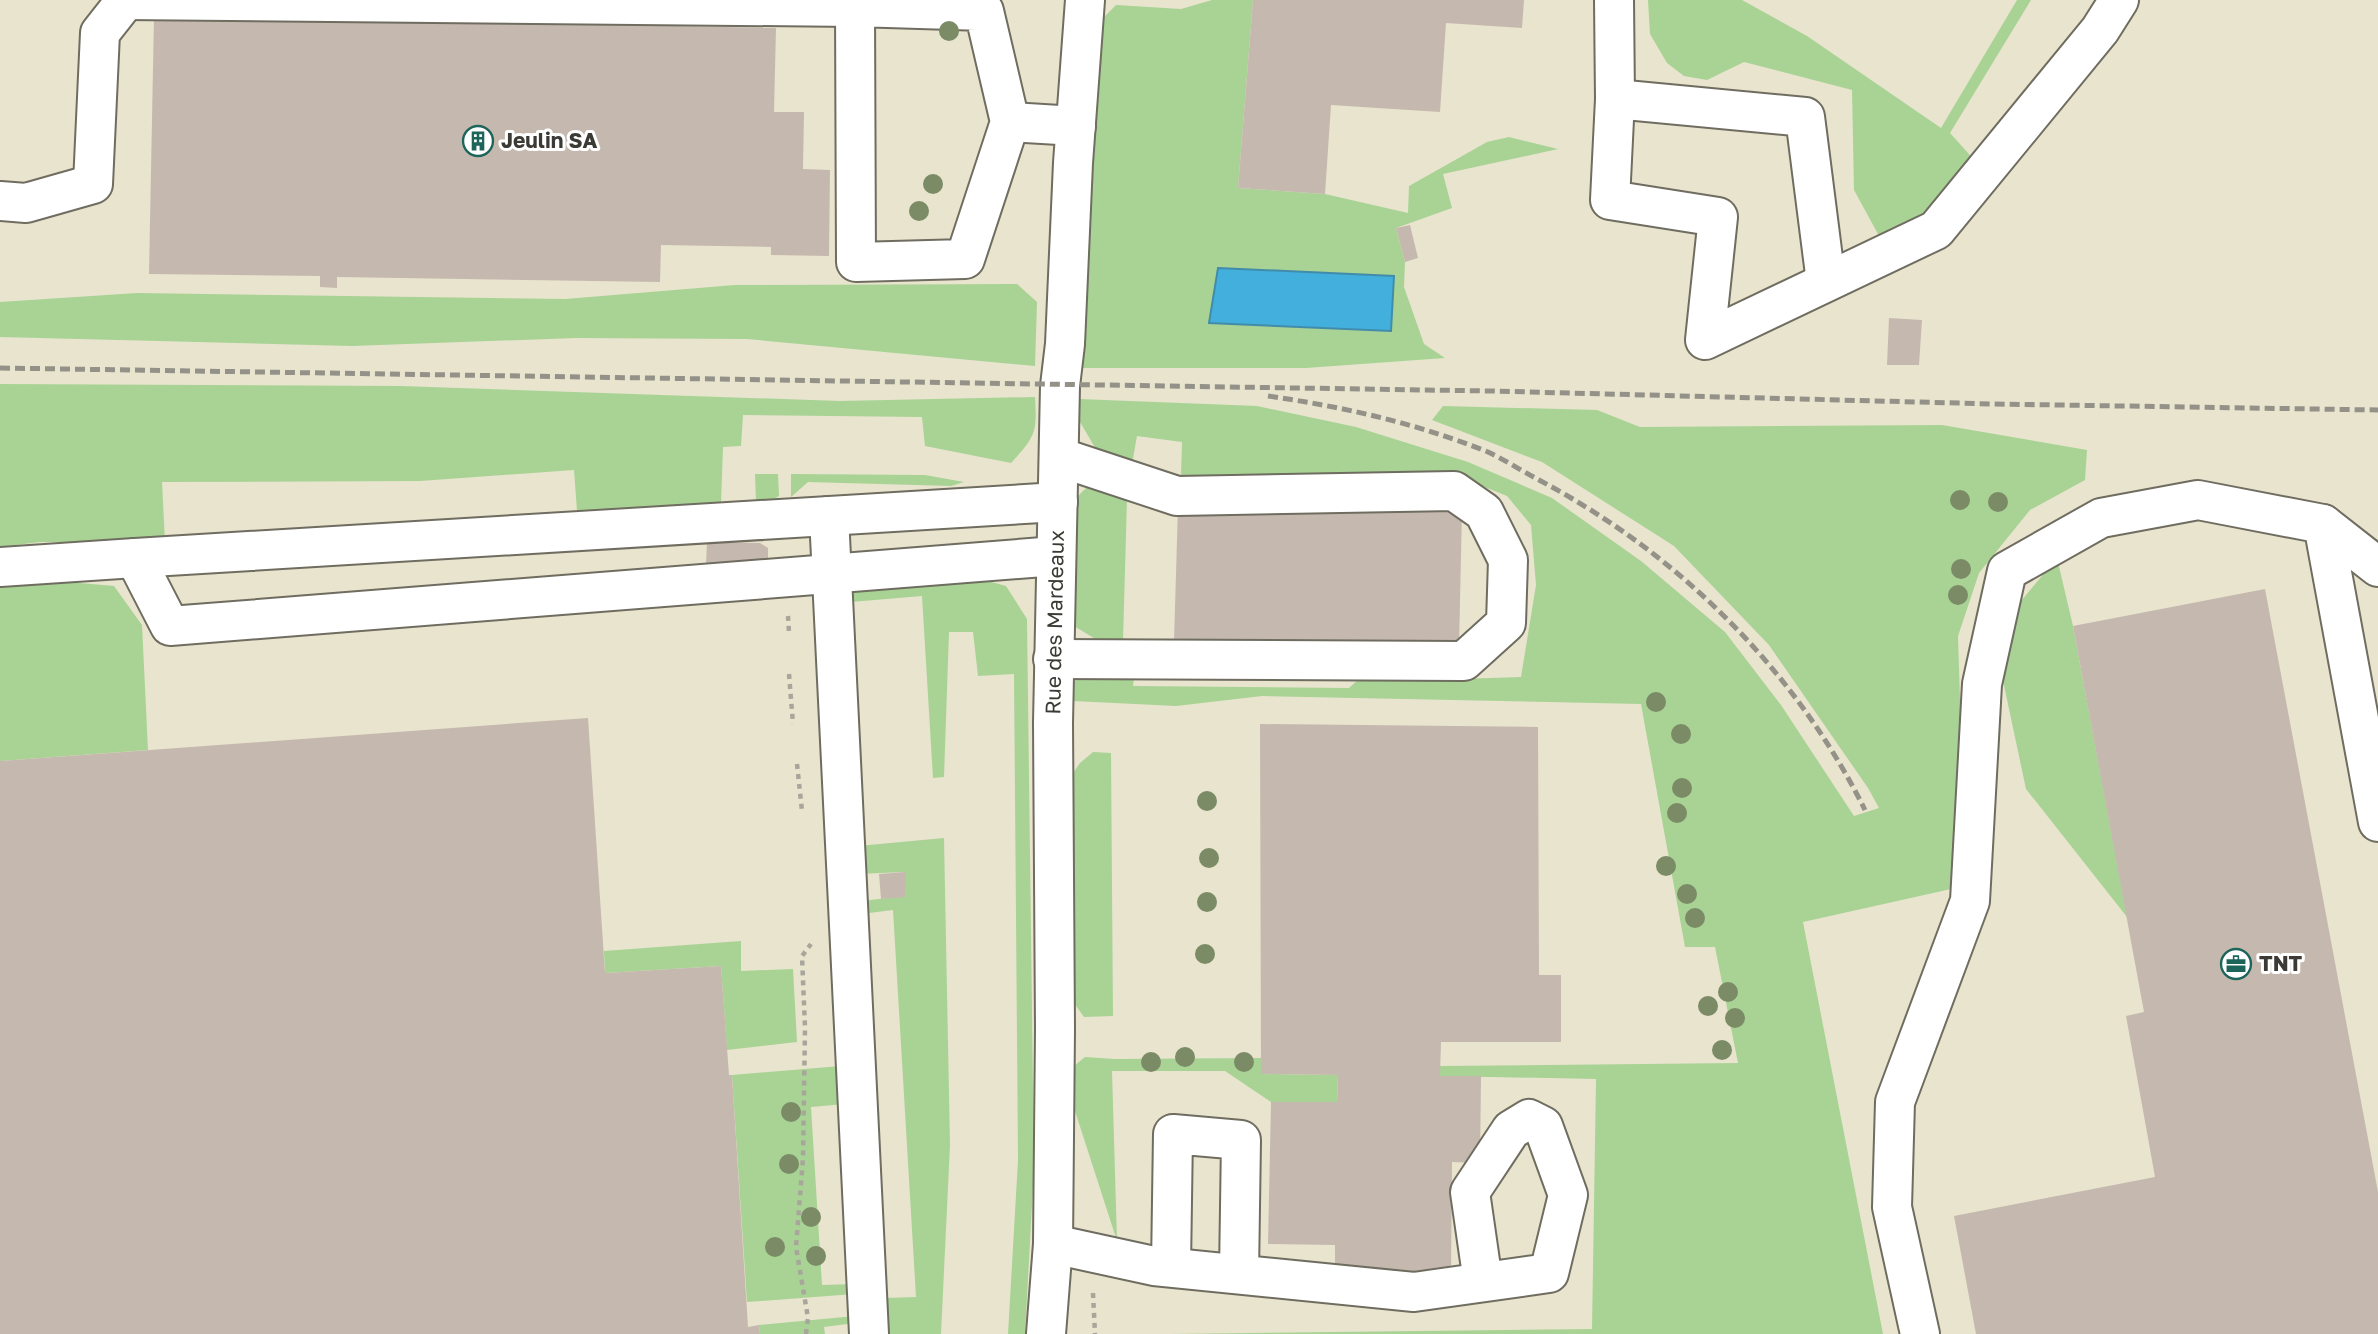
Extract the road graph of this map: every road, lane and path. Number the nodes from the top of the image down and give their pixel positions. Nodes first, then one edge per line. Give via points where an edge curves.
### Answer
1 (125, 0) edge
2 (1085, 0) edge
3 (1614, 0) edge
4 (2119, 0) edge
5 (855, 7) junction
6 (1615, 99) junction
7 (1010, 122) junction
8 (1076, 126) junction
9 (0, 201) edge
10 (1826, 282) junction
11 (1059, 457) junction
12 (1058, 502) junction
13 (829, 516) junction
14 (2323, 524) junction
15 (1056, 556) junction
16 (135, 558) junction
17 (2378, 566) edge
18 (0, 567) edge
19 (830, 574) junction
20 (1054, 659) junction
21 (789, 674) dead end
22 (793, 724) dead end
23 (797, 764) dead end
24 (802, 815) dead end
25 (2378, 822) edge
26 (813, 942) dead end
27 (1054, 1244) junction
28 (1171, 1268) junction
29 (1239, 1274) junction
30 (1483, 1282) dead end
31 (806, 1334) edge
32 (869, 1334) edge
33 (1046, 1334) edge
34 (1063, 1334) edge
35 (1920, 1334) edge

1 - 5 street
1 - 9 street via 100,33 93,184 26,203
2 - 8 street, Rue des Mardeaux
3 - 6 street
4 - 10 street via 2100,30 1936,230
5 - 7 street via 984,11
5 - 7 street via 856,262 965,259
6 - 10 street via 1805,117
6 - 10 street via 1610,200 1718,217 1705,340
7 - 8 street
8 - 11 street, Rue des Mardeaux
11 - 12 street, Rue des Mardeaux
11 - 20 street via 1177,496 1454,491 1484,513 1508,560 1506,623 1464,661
12 - 13 street
12 - 15 street, Rue des Mardeaux
13 - 16 street
13 - 19 street
14 - 17 street
14 - 25 street
14 - 35 street via 2198,500 2101,519 2007,571 1982,684 1970,901 1895,1102 1892,1207
15 - 19 street
15 - 20 street, Rue des Mardeaux
16 - 18 street
16 - 19 street via 170,626
19 - 32 street
20 - 27 street, Rue des Mardeaux
21 - 22 path
23 - 24 path
26 - 31 path via 802,956 803,1145 796,1247 808,1318
27 - 28 street
27 - 33 street, Rue des Mardeaux
27 - 34 street, Rue des Mardeaux
28 - 29 street
28 - 29 street via 1173,1134 1241,1140
29 - 30 street via 1414,1292

